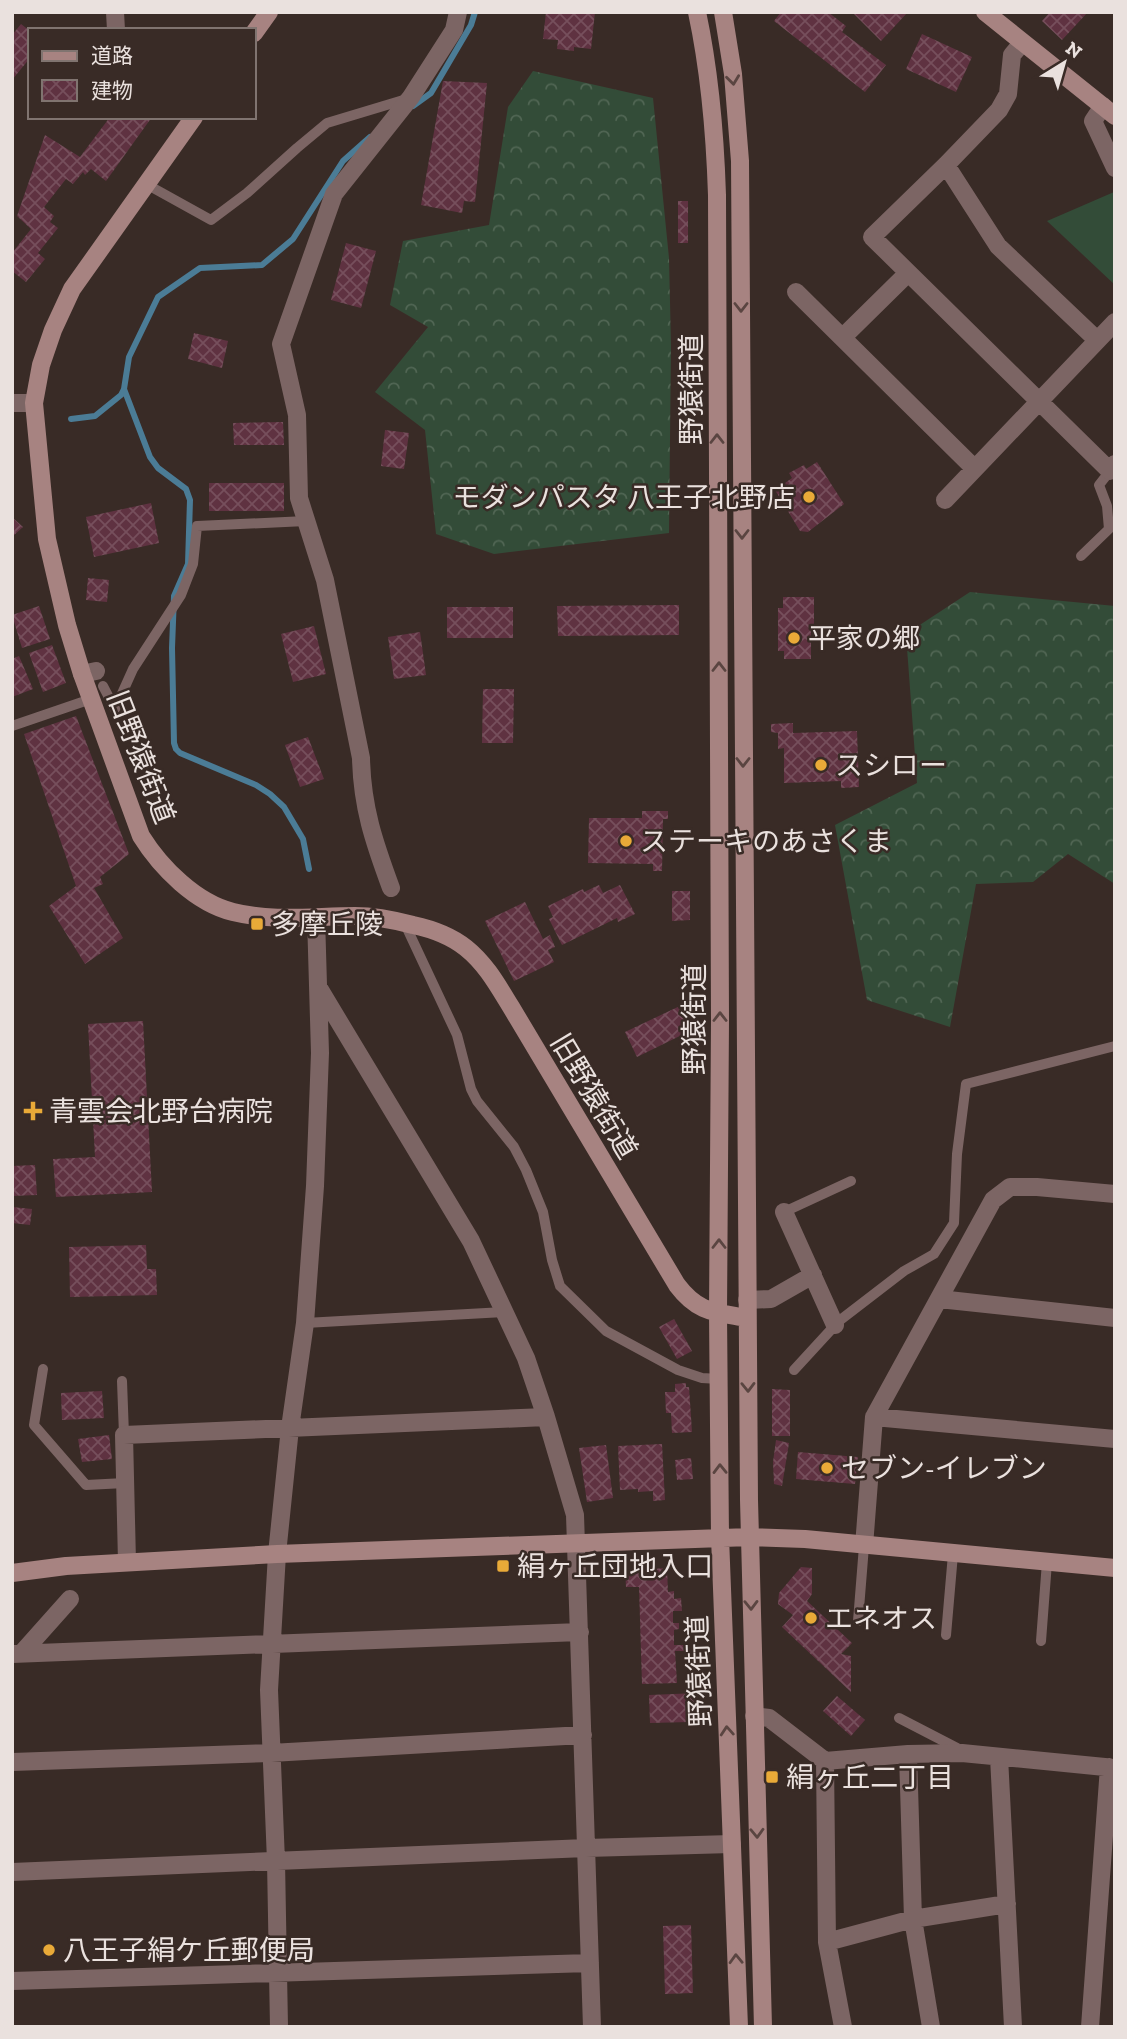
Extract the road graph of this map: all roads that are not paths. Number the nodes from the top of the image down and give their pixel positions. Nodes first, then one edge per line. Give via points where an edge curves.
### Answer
1 (269, 12) edge
2 (458, 12) edge
3 (697, 12) edge
4 (723, 12) edge
5 (985, 12) edge
6 (256, 30) edge
7 (1022, 43) junction
8 (409, 100) junction
9 (1109, 111) edge
10 (193, 119) edge
11 (946, 165) junction
12 (1115, 168) edge
13 (146, 184) junction
14 (908, 273) junction
15 (796, 292) dead end
16 (1115, 322) edge
17 (843, 337) junction
18 (1097, 341) junction
19 (1038, 401) junction
20 (12, 403) edge
21 (34, 403) junction
22 (1112, 467) edge
23 (974, 468) junction
24 (945, 500) dead end
25 (306, 521) junction
26 (1082, 556) dead end
27 (93, 682) junction
28 (12, 726) edge
29 (391, 887) dead end
30 (316, 917) junction
31 (404, 922) junction
32 (319, 987) junction
33 (1115, 1046) edge
34 (851, 1181) dead end
35 (1115, 1194) edge
36 (784, 1212) joint
37 (813, 1275) junction
38 (747, 1300) junction
39 (939, 1300) junction
40 (504, 1312) junction
41 (718, 1313) junction
42 (747, 1318) junction
43 (1115, 1318) edge
44 (305, 1323) junction
45 (835, 1325) junction
46 (43, 1368) dead end
47 (794, 1370) dead end
48 (719, 1379) junction
49 (122, 1381) dead end
50 (546, 1416) junction
51 (874, 1417) junction
52 (290, 1428) junction
53 (124, 1435) junction
54 (1115, 1439) edge
55 (125, 1483) junction
56 (720, 1537) junction
57 (750, 1537) junction
58 (577, 1543) junction
59 (864, 1546) junction
60 (277, 1554) junction
61 (953, 1554) junction
62 (127, 1562) junction
63 (1047, 1562) junction
64 (1115, 1568) edge
65 (12, 1573) edge
66 (70, 1599) dead end
67 (858, 1621) dead end
68 (580, 1632) junction
69 (946, 1635) dead end
70 (1041, 1641) dead end
71 (272, 1645) junction
72 (17, 1654) edge
73 (754, 1716) junction
74 (899, 1718) dead end
75 (583, 1735) junction
76 (271, 1753) junction
77 (908, 1754) junction
78 (962, 1754) junction
79 (999, 1757) junction
80 (825, 1761) junction
81 (12, 1762) edge
82 (1112, 1768) edge
83 (732, 1844) junction
84 (586, 1848) junction
85 (276, 1861) junction
86 (12, 1872) edge
87 (1007, 1904) junction
88 (913, 1919) junction
89 (827, 1942) junction
90 (590, 1963) junction
91 (278, 1973) junction
92 (12, 1981) edge
93 (279, 2027) edge
94 (592, 2027) edge
95 (738, 2027) edge
96 (764, 2027) edge
97 (843, 2027) edge
98 (931, 2027) edge
99 (1013, 2027) edge
100 (1090, 2027) edge

1 - 6 main road
2 - 8 street via 454,30
41 -> 3 main road, 野猿街道 via 716,184 711,101
4 -> 38 main road, 野猿街道 via 740,161
5 - 7 main road
7 - 9 main road
7 - 11 street via 1012,55 1008,94 999,110
8 - 13 lane via 327,123 212,220
8 - 25 street via 334,194 281,344 298,415 299,498
9 - 12 street via 1093,121
10 - 13 main road, 旧野猿街道
11 - 14 street via 872,237
11 - 18 street via 998,246
13 - 21 main road, 旧野猿街道 via 61,309 41,365
14 - 17 street
14 - 19 street
15 - 17 street
16 - 18 street
17 - 23 street
18 - 19 street
19 - 22 street
19 - 23 street
20 - 21 street
21 - 27 main road, 旧野猿街道 via 47,539 67,625
22 - 26 lane via 1099,485 1109,529
23 - 24 street
25 - 27 lane via 197,526 193,564 181,595 133,669 115,709
25 - 29 street via 325,580 362,758 366,810
27 - 28 lane
27 - 30 main road, 旧野猿街道 via 136,826 161,865 191,891 230,911
30 - 31 main road, 旧野猿街道
30 - 32 street
31 - 41 main road, 旧野猿街道 via 450,938 484,966 668,1273 700,1308
31 - 48 lane via 457,1035 471,1089 526,1170 543,1212 561,1286 606,1331 678,1370
32 - 40 street via 471,1241
32 - 44 street via 315,1186
33 - 45 lane via 966,1084 954,1223 934,1254 904,1271
34 - 36 lane
35 - 39 street via 1010,1187 993,1200
36 - 37 street
37 - 38 street via 771,1299
37 - 45 street
38 - 42 main road, 野猿街道
39 - 43 street
39 - 51 street
40 - 44 lane
40 - 50 street
41 - 42 main road, 旧野猿街道
41 - 48 main road, 野猿街道
42 -> 57 main road, 野猿街道
44 - 52 street
45 - 47 lane
46 - 55 lane via 34,1425 86,1485
56 -> 48 main road, 野猿街道
49 - 53 lane
50 - 52 street
50 - 58 street via 575,1515
51 - 54 street
51 - 59 street
52 - 53 street
52 - 60 street
53 - 55 street
55 - 62 street
56 - 57 main road
56 - 58 main road
83 -> 56 main road, 野猿街道
57 - 59 main road
57 -> 73 main road, 野猿街道
58 - 60 main road
58 - 68 street
59 - 61 main road
59 - 67 lane
60 - 62 main road
60 - 71 street
61 - 63 main road
61 - 69 lane
62 - 65 main road
63 - 64 main road
63 - 70 lane
66 - 72 street
68 - 71 street
68 - 75 street
71 - 72 street
71 - 76 street
73 - 80 street via 769,1718
73 -> 96 main road, 野猿街道
74 - 78 lane
75 - 76 street
75 - 84 street
76 - 81 street
76 - 85 street
77 - 78 street
77 - 80 street
77 - 88 street
78 - 79 street
79 - 82 street
79 - 87 street
80 - 89 street
82 - 100 street
83 - 84 street
95 -> 83 main road, 野猿街道
84 - 85 street
84 - 90 street
85 - 86 street
85 - 91 street
87 - 88 street
87 - 99 street
88 - 89 street
88 - 98 street
89 - 97 street
90 - 91 street
90 - 94 street
91 - 92 street
91 - 93 street

